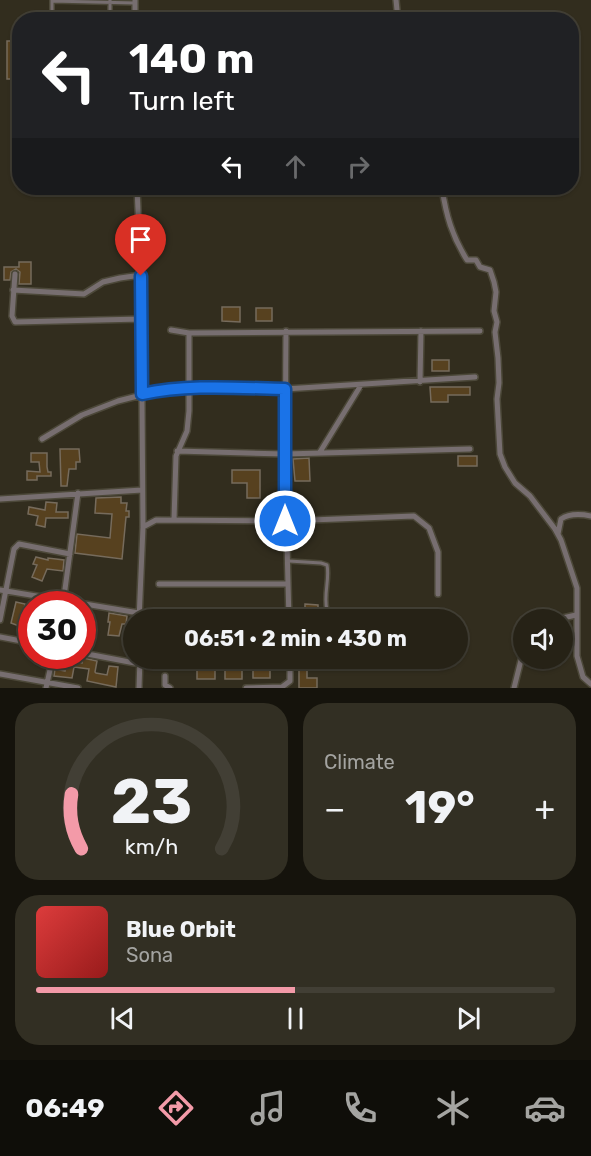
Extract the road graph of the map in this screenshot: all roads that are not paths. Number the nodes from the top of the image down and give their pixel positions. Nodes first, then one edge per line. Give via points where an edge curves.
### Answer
1 (52, 0) edge
2 (110, 0) edge
3 (135, 1) edge
4 (137, 195) edge
5 (443, 195) edge
6 (15, 274) dead end
7 (141, 276) junction
8 (13, 290) junction
9 (141, 319) junction
10 (171, 330) dead end
11 (421, 331) junction
12 (480, 331) dead end
13 (286, 332) junction
14 (189, 333) junction
15 (475, 377) dead end
16 (420, 382) junction
17 (361, 385) junction
18 (189, 387) junction
19 (285, 389) junction
20 (142, 394) junction
21 (42, 439) dead end
22 (470, 449) dead end
23 (177, 451) junction
24 (320, 452) junction
25 (285, 453) junction
26 (142, 490) junction
27 (78, 494) junction
28 (0, 500) edge
29 (591, 516) edge
30 (174, 520) junction
31 (285, 521) junction
32 (143, 527) junction
33 (558, 535) junction
34 (70, 554) junction
35 (289, 561) junction
36 (159, 584) dead end
37 (288, 584) junction
38 (3, 591) edge
39 (65, 591) edge
40 (18, 594) edge
41 (438, 594) dead end
42 (96, 608) edge
43 (139, 609) edge
44 (289, 609) edge
45 (327, 609) edge
46 (123, 613) edge
47 (576, 615) junction
48 (573, 616) edge
49 (0, 620) edge
50 (0, 637) edge
51 (18, 641) edge
52 (96, 655) edge
53 (123, 659) edge
54 (50, 669) edge
55 (140, 669) edge
56 (290, 669) edge
57 (519, 669) edge
58 (0, 674) edge
59 (165, 676) dead end
60 (47, 681) junction
61 (591, 684) edge
62 (46, 688) edge
63 (78, 688) edge
64 (139, 688) edge
65 (170, 688) edge
66 (246, 688) edge
67 (514, 688) edge

1 - 2 lane
2 - 3 lane
4 - 7 street
5 - 33 street via 455,242 466,260 476,260 480,267 490,270 495,282 500,454 515,483 530,496
6 - 8 street
7 - 8 street via 103,282 84,294
7 - 9 street
8 - 9 street via 15,322
9 - 20 street
10 - 14 street
11 - 12 street
11 - 13 street
11 - 16 street
13 - 14 street
13 - 19 street
14 - 18 street
15 - 16 street
16 - 17 street
17 - 19 street
17 - 24 street
18 - 19 street
18 - 20 street
18 - 23 street via 187,431
19 - 25 street
20 - 21 street via 82,415
20 - 26 street
22 - 24 street
23 - 25 street
23 - 30 street
24 - 25 street
25 - 31 street
26 - 27 street
26 - 32 street
27 - 28 street
27 - 34 street
29 - 33 street via 565,516
30 - 31 street
30 - 32 street via 156,520
31 - 35 street
31 - 41 street via 414,516 429,528 438,552
32 - 43 street
33 - 47 street via 577,588
34 - 38 street via 19,544 14,549
34 - 39 street
35 - 37 street
35 - 45 lane via 327,565
36 - 37 street
37 - 44 street
38 - 40 street
38 - 49 street
42 - 46 street
47 - 48 street
47 - 61 street via 577,656 583,677
50 - 51 street
52 - 53 street
54 - 60 street
55 - 64 street
56 - 66 street via 290,681 282,687
57 - 67 street
58 - 60 street
59 - 65 street via 165,685
60 - 62 street
60 - 63 street

